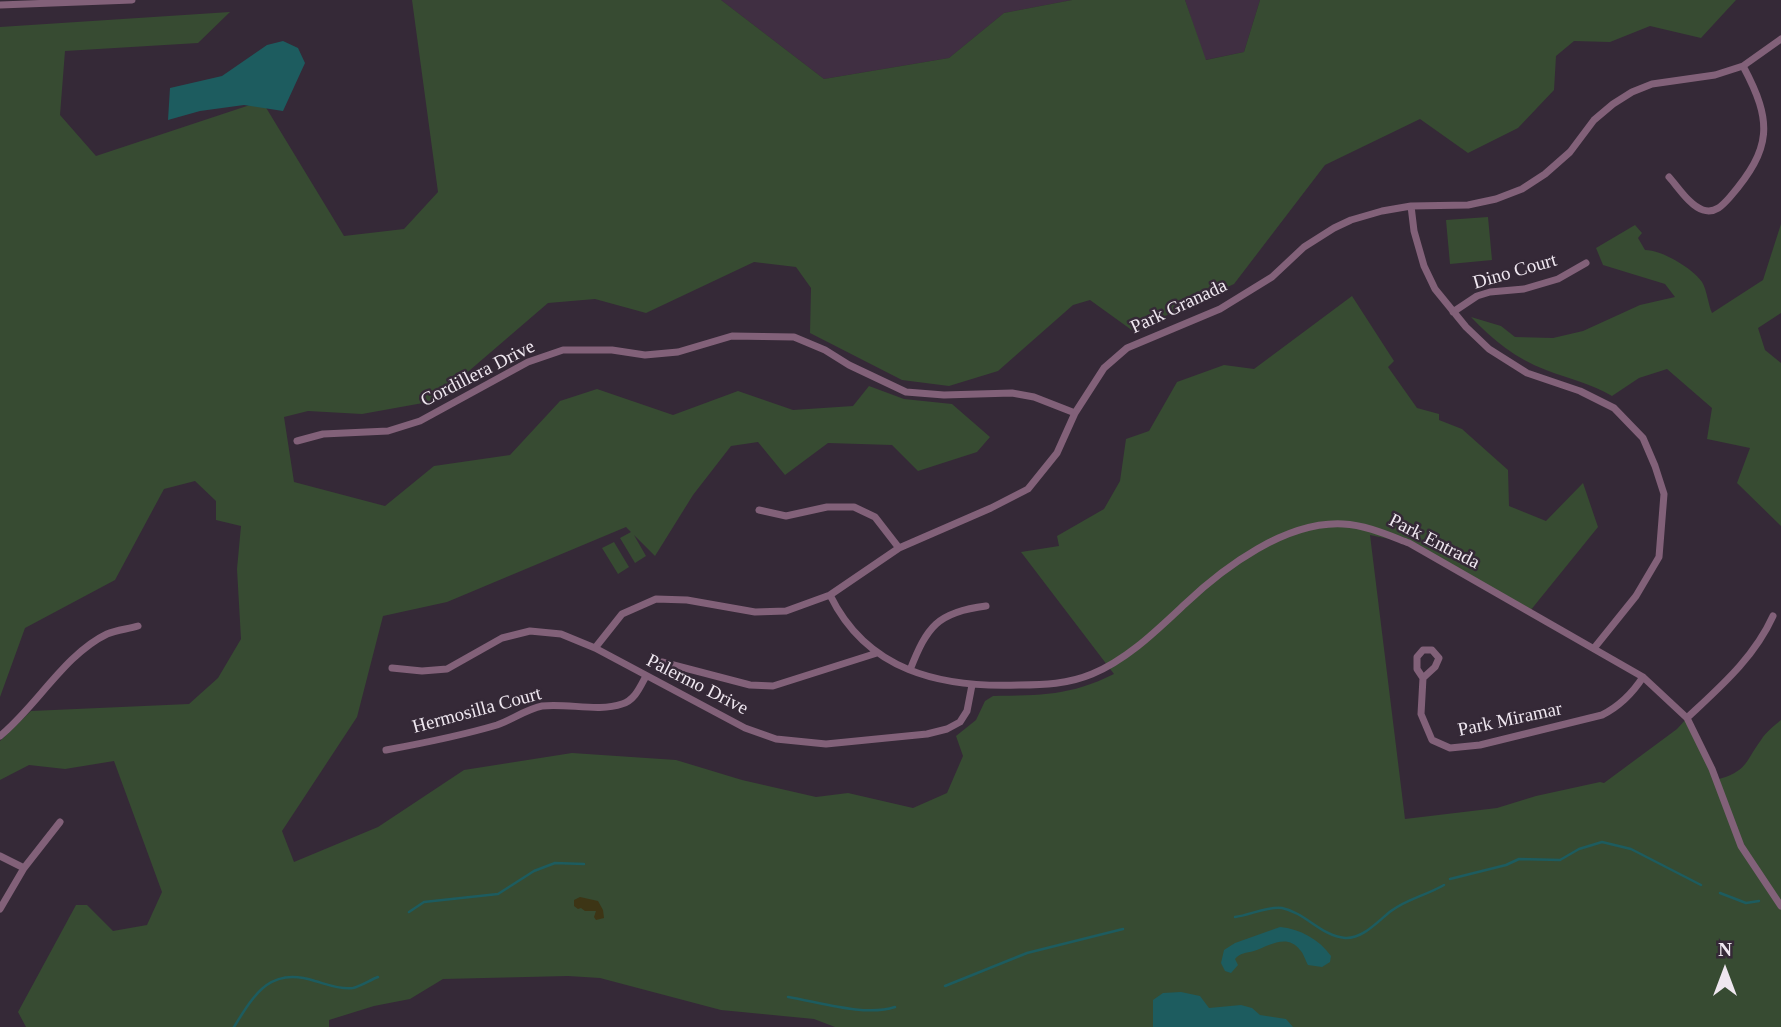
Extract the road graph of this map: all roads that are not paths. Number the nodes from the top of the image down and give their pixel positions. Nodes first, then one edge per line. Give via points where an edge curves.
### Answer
1 (132, 0) edge
2 (0, 5) edge
3 (1781, 39) edge
4 (1743, 66) junction
5 (1669, 177) dead end
6 (1411, 206) junction
7 (1586, 263) dead end
8 (1453, 312) junction
9 (1075, 413) junction
10 (297, 441) dead end
11 (758, 510) dead end
12 (899, 548) junction
13 (830, 595) junction
14 (986, 606) dead end
15 (1773, 616) dead end
16 (138, 626) dead end
17 (595, 648) junction
18 (1595, 648) junction
19 (877, 653) junction
20 (662, 662) dead end
21 (392, 668) dead end
22 (910, 670) junction
23 (646, 676) junction
24 (1643, 677) junction
25 (1423, 678) dead end
26 (972, 685) junction
27 (1687, 718) junction
28 (0, 736) edge
29 (386, 750) dead end
30 (60, 822) dead end
31 (0, 856) edge
32 (24, 868) junction
33 (1781, 906) edge
34 (0, 909) edge

1 - 2 street
3 - 4 street, Park Granada
4 - 5 street via 1764,124 1760,151 1747,176 1721,207 1711,212 1693,204
4 - 6 street, Park Granada via 1632,92 1594,120 1570,152 1545,174 1496,200
6 - 8 street via 1424,266
6 - 9 street, Park Granada via 1334,228 1304,247 1272,277 1220,309 1127,348 1104,368
7 - 8 street, Dino Court via 1558,279 1477,296
8 - 18 street via 1489,349 1527,373 1614,408 1643,438 1655,466 1664,494 1660,557
9 - 10 street, Cordillera Drive via 1012,393 906,392 794,337 732,336 678,352 645,355 563,350 528,362 420,421 387,431 323,434
9 - 12 street, Park Granada via 1057,453 1028,489
11 - 12 street via 786,516 827,507 854,507 875,517
12 - 13 street, Park Granada
13 - 17 street, Park Granada via 786,611 755,612 656,599 622,614
13 - 19 street, Park Entrada via 850,628
14 - 22 street via 935,622
15 - 27 street via 1738,670
16 - 28 street via 107,634 90,646
17 - 21 street, Palermo Drive via 561,634 530,631 502,638 447,669
17 - 23 street, Palermo Drive
18 - 24 street, Park Entrada
18 - 26 street, Park Entrada via 1409,543 1343,524 1310,529 1252,551 1128,653 1093,674 1063,683
19 - 20 street via 773,686 750,685
19 - 22 street, Park Entrada
22 - 26 street, Park Entrada
23 - 26 street, Palermo Drive via 745,728 776,739 826,744 947,729 967,711
23 - 29 street, Hermosilla Court via 637,694 625,704 540,706 512,720 458,736
24 - 25 street, Park Miramar via 1616,708 1602,715 1450,748 1432,740 1421,714
24 - 27 street, Park Entrada
27 - 33 street, Park Entrada via 1741,846
30 - 32 street
31 - 32 street
32 - 34 street

